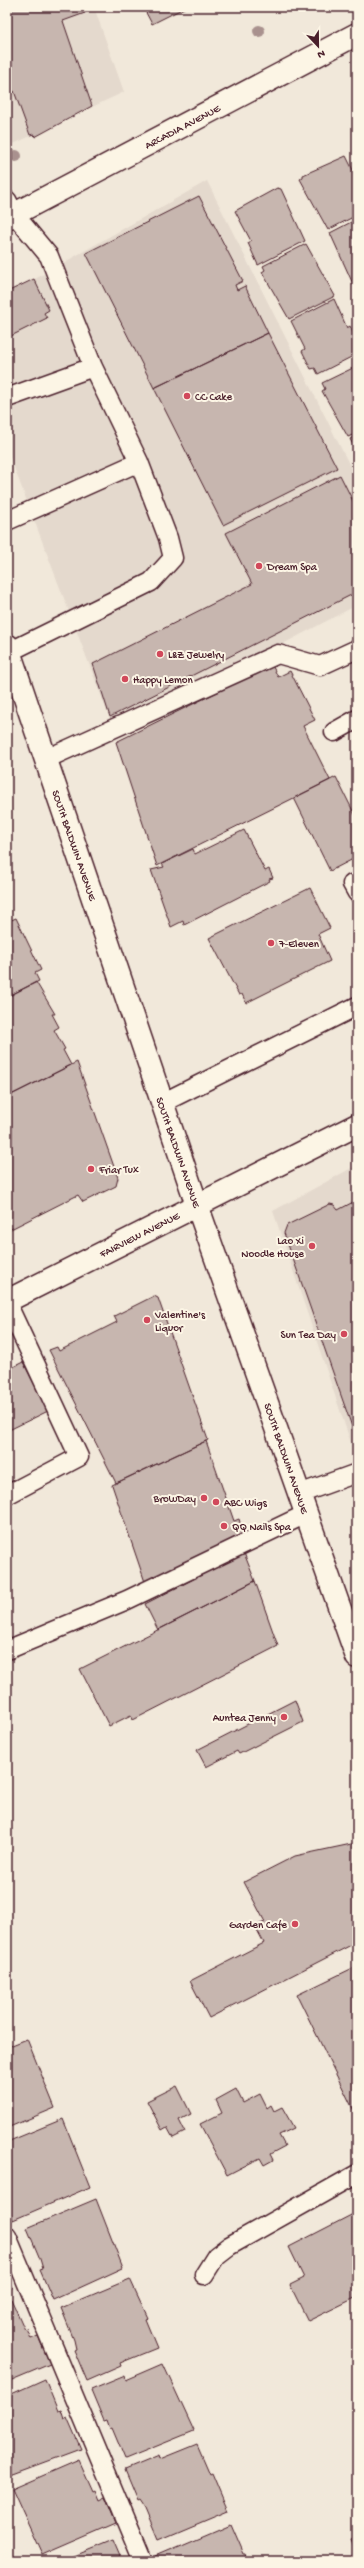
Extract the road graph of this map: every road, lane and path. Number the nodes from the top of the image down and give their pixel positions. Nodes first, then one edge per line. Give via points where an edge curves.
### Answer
1 (357, 34) edge
2 (10, 211) edge
3 (93, 367) junction
4 (7, 398) edge
5 (138, 462) junction
6 (7, 521) edge
7 (8, 649) edge
8 (357, 649) edge
9 (357, 719) edge
10 (334, 732) dead end
11 (46, 759) junction
12 (357, 1006) edge
13 (162, 1103) junction
14 (357, 1125) edge
15 (197, 1205) junction
16 (7, 1302) edge
17 (357, 1473) edge
18 (7, 1495) edge
19 (303, 1504) junction
20 (7, 1650) edge
21 (357, 1657) edge
22 (357, 2174) edge
23 (7, 2236) edge
24 (204, 2275) dead end
25 (143, 2561) edge

1 - 2 main road, ARCADIA AVENUE
2 - 3 lane via 49,256
3 - 4 lane
3 - 5 lane
5 - 6 lane
5 - 7 lane via 168,538 173,558 151,582
7 - 11 main road, SOUTH BALDWIN AVENUE
8 - 11 lane via 320,666 278,654
9 - 10 lane
11 - 13 main road, SOUTH BALDWIN AVENUE
12 - 13 lane
13 - 15 main road, SOUTH BALDWIN AVENUE
14 - 15 main road, FAIRVIEW AVENUE
15 - 16 main road, FAIRVIEW AVENUE
15 - 19 main road, SOUTH BALDWIN AVENUE
16 - 18 lane via 79,1457
17 - 19 lane
19 - 20 lane via 127,1600
19 - 21 main road, SOUTH BALDWIN AVENUE
22 - 24 lane via 229,2246 216,2256
23 - 25 lane

